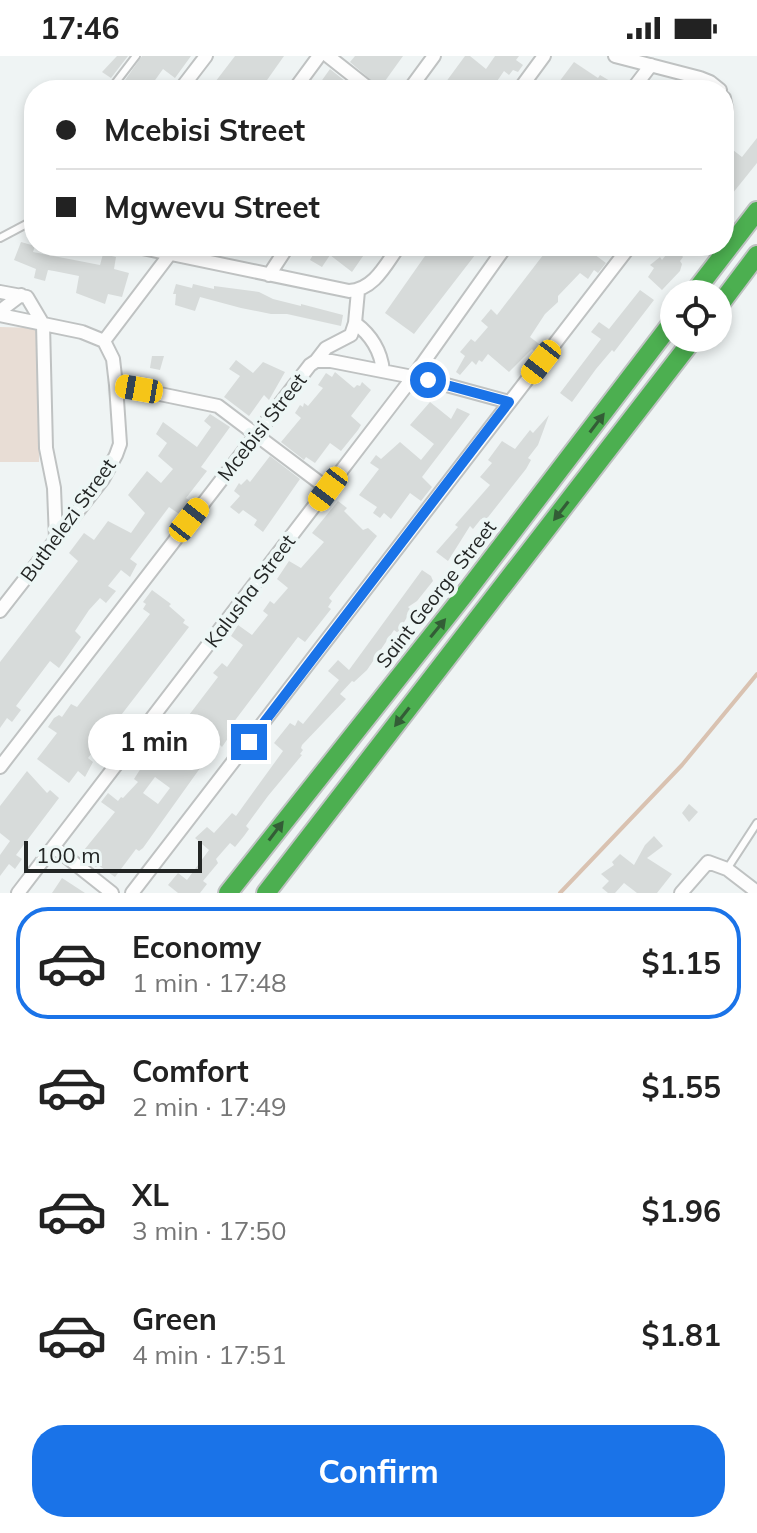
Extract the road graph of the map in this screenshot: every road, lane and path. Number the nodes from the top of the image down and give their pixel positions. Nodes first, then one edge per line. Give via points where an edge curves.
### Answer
1 (136, 56) edge
2 (206, 56) edge
3 (319, 56) edge
4 (328, 56) edge
5 (434, 56) edge
6 (544, 56) edge
7 (615, 56) edge
8 (651, 65) junction
9 (118, 80) edge
10 (188, 80) edge
11 (301, 80) edge
12 (358, 80) edge
13 (416, 80) edge
14 (526, 80) edge
15 (640, 80) edge
16 (703, 80) edge
17 (757, 211) edge
18 (24, 225) edge
19 (0, 238) edge
20 (734, 241) edge
21 (757, 255) edge
22 (169, 256) edge
23 (197, 256) edge
24 (281, 256) edge
25 (392, 256) edge
26 (499, 256) edge
27 (622, 256) edge
28 (722, 256) edge
29 (269, 275) junction
30 (704, 280) edge
31 (732, 288) edge
32 (358, 291) junction
33 (0, 292) edge
34 (21, 295) junction
35 (0, 313) edge
36 (355, 323) junction
37 (43, 324) junction
38 (660, 338) edge
39 (104, 341) junction
40 (683, 352) edge
41 (316, 361) junction
42 (383, 371) junction
43 (413, 377) junction
44 (116, 385) junction
45 (509, 402) junction
46 (257, 434) junction
47 (328, 489) junction
48 (56, 539) junction
49 (0, 611) edge
50 (0, 767) edge
51 (757, 823) edge
52 (54, 847) junction
53 (727, 869) junction
54 (757, 892) edge
55 (18, 893) edge
56 (112, 893) edge
57 (132, 893) edge
58 (228, 893) edge
59 (266, 893) edge
60 (681, 893) edge

1 - 9 lane
2 - 10 street
3 - 11 street
4 - 12 street
5 - 13 street
6 - 14 street
7 - 8 street
8 - 15 street
8 - 16 street
17 - 20 main road
18 - 19 lane
21 - 31 main road
22 - 39 street
23 - 29 street
24 - 29 street
25 - 32 street
26 - 43 street, Kalusha Street
27 - 45 street
28 - 30 main road
29 - 32 street
32 - 36 street
33 - 34 street
34 - 35 street
34 - 37 street
35 - 37 street
36 - 41 street via 348,338 326,348
36 - 42 street via 370,335
37 - 39 street
37 - 48 street via 46,448
58 -> 38 main road, Saint George Street
39 - 44 street, Buthelezi Street
40 -> 59 main road
41 - 42 street, Mcebisi Street
41 - 46 street, Mcebisi Street
42 - 43 street, Mcebisi Street
43 - 45 street, Mcebisi Street
43 - 47 street, Kalusha Street
44 - 46 street via 212,404
44 - 48 street, Buthelezi Street via 116,455
45 - 57 street
46 - 47 street
46 - 50 street, Mcebisi Street
47 - 52 street, Kalusha Street
48 - 49 street, Buthelezi Street
51 - 53 lane
52 - 55 street, Kalusha Street
52 - 56 street
53 - 54 street
53 - 60 street via 708,862

